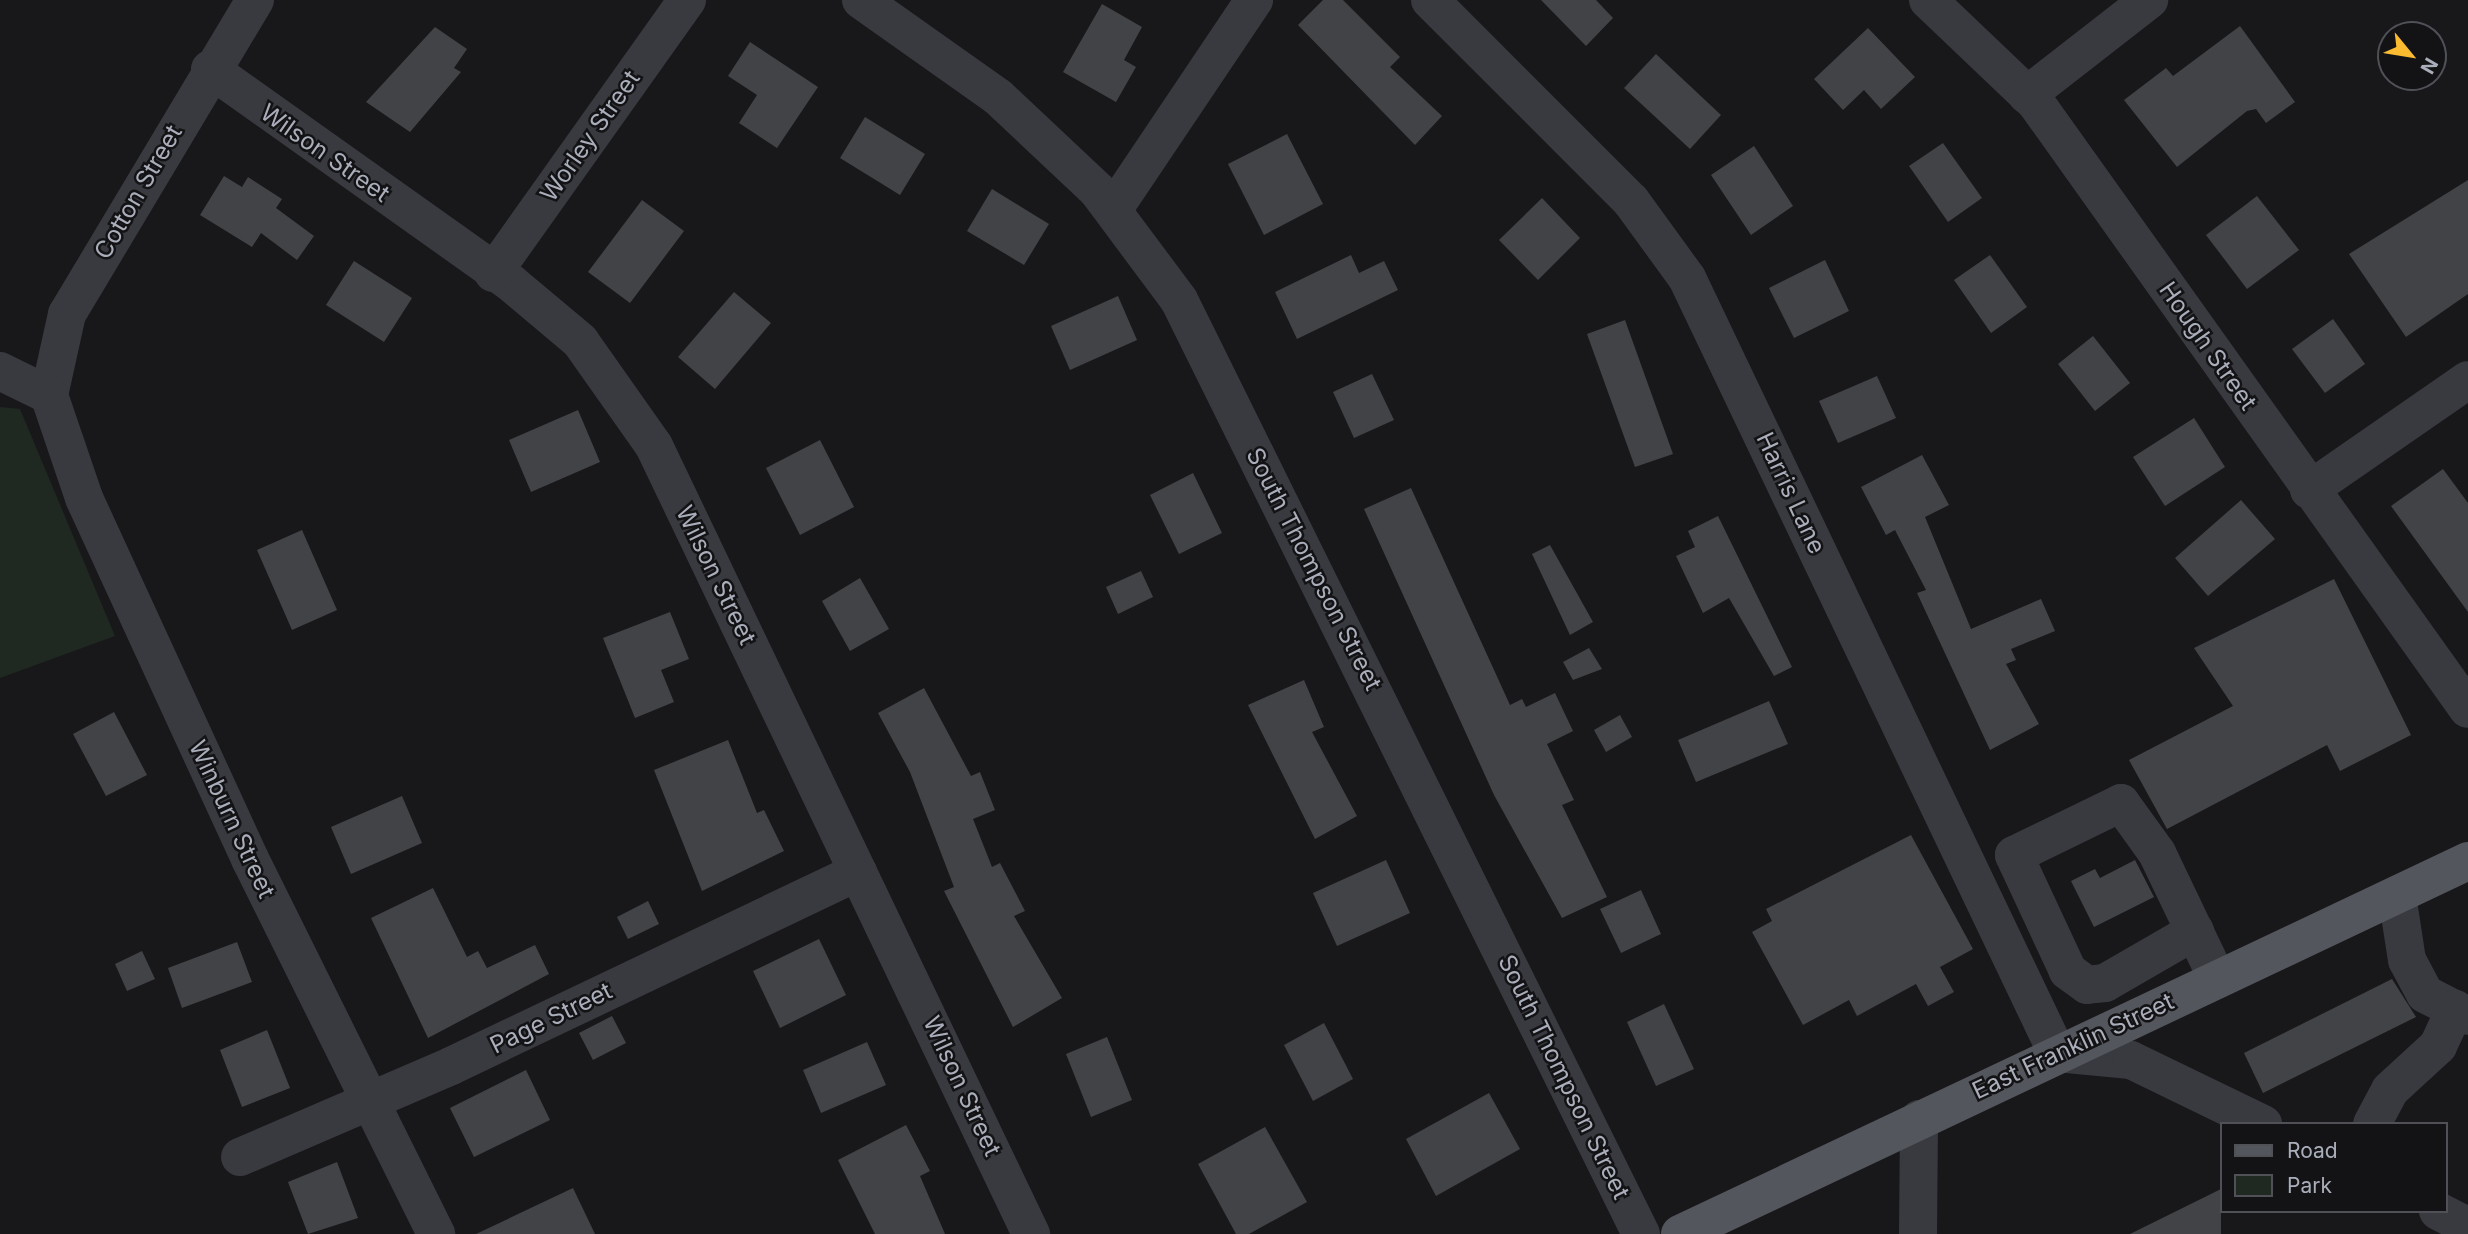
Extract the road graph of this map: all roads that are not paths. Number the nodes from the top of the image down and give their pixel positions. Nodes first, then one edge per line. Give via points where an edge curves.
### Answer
1 (255, 0) edge
2 (687, 0) edge
3 (861, 0) edge
4 (1254, 0) edge
5 (1430, 0) edge
6 (1928, 0) edge
7 (2149, 0) edge
8 (210, 69) junction
9 (2027, 95) junction
10 (1112, 210) junction
11 (493, 273) junction
12 (0, 371) edge
13 (2468, 380) edge
14 (49, 396) junction
15 (2309, 491) junction
16 (2468, 709) edge
17 (2468, 862) edge
18 (858, 872) junction
19 (2397, 895) junction
20 (2195, 931) junction
21 (2217, 978) junction
22 (2105, 983) junction
23 (2462, 1012) edge
24 (2127, 1020) junction
25 (2057, 1052) junction
26 (372, 1101) junction
27 (1919, 1119) junction
28 (2259, 1122) edge
29 (2373, 1122) edge
30 (240, 1157) dead end
31 (2442, 1213) edge
32 (1719, 1225) edge
33 (2468, 1226) edge
34 (436, 1234) edge
35 (1031, 1234) edge
36 (1641, 1234) edge
37 (1680, 1234) edge
38 (1918, 1234) edge

1 - 8 street, Cotton Street
2 - 11 street, Worley Street
3 - 10 street, South Thompson Street via 998,97
4 - 10 street
5 - 25 street, Harris Lane via 1631,201 1687,278
6 - 9 street, Hough Street
7 - 9 street
8 - 11 street, Wilson Street
8 - 14 street, Cotton Street via 67,314 51,363
9 - 15 street, Hough Street
10 - 36 street, South Thompson Street via 1179,300
11 - 18 street, Wilson Street via 580,341 654,446
12 - 14 street
13 - 15 street
14 - 26 street, Winburn Street via 84,498 250,859
15 - 16 street, Hough Street
17 - 19 main road, East Franklin Street
18 - 26 street, Page Street
18 - 35 street, Wilson Street
19 - 21 main road, East Franklin Street
19 - 23 street via 2407,960 2425,994
20 - 21 street
20 - 22 street
20 - 22 street via 2157,853 2121,803 2014,855 2068,971 2093,988
21 - 24 main road, East Franklin Street
22 - 24 street
23 - 29 street via 2438,1046 2390,1090
24 - 25 main road, East Franklin Street
25 - 27 main road, East Franklin Street
25 - 28 street via 2131,1060
26 - 30 street, Page Street
26 - 34 street, Winburn Street
27 - 32 main road, East Franklin Street
27 - 38 street
31 - 33 street
32 - 37 main road, East Franklin Street

